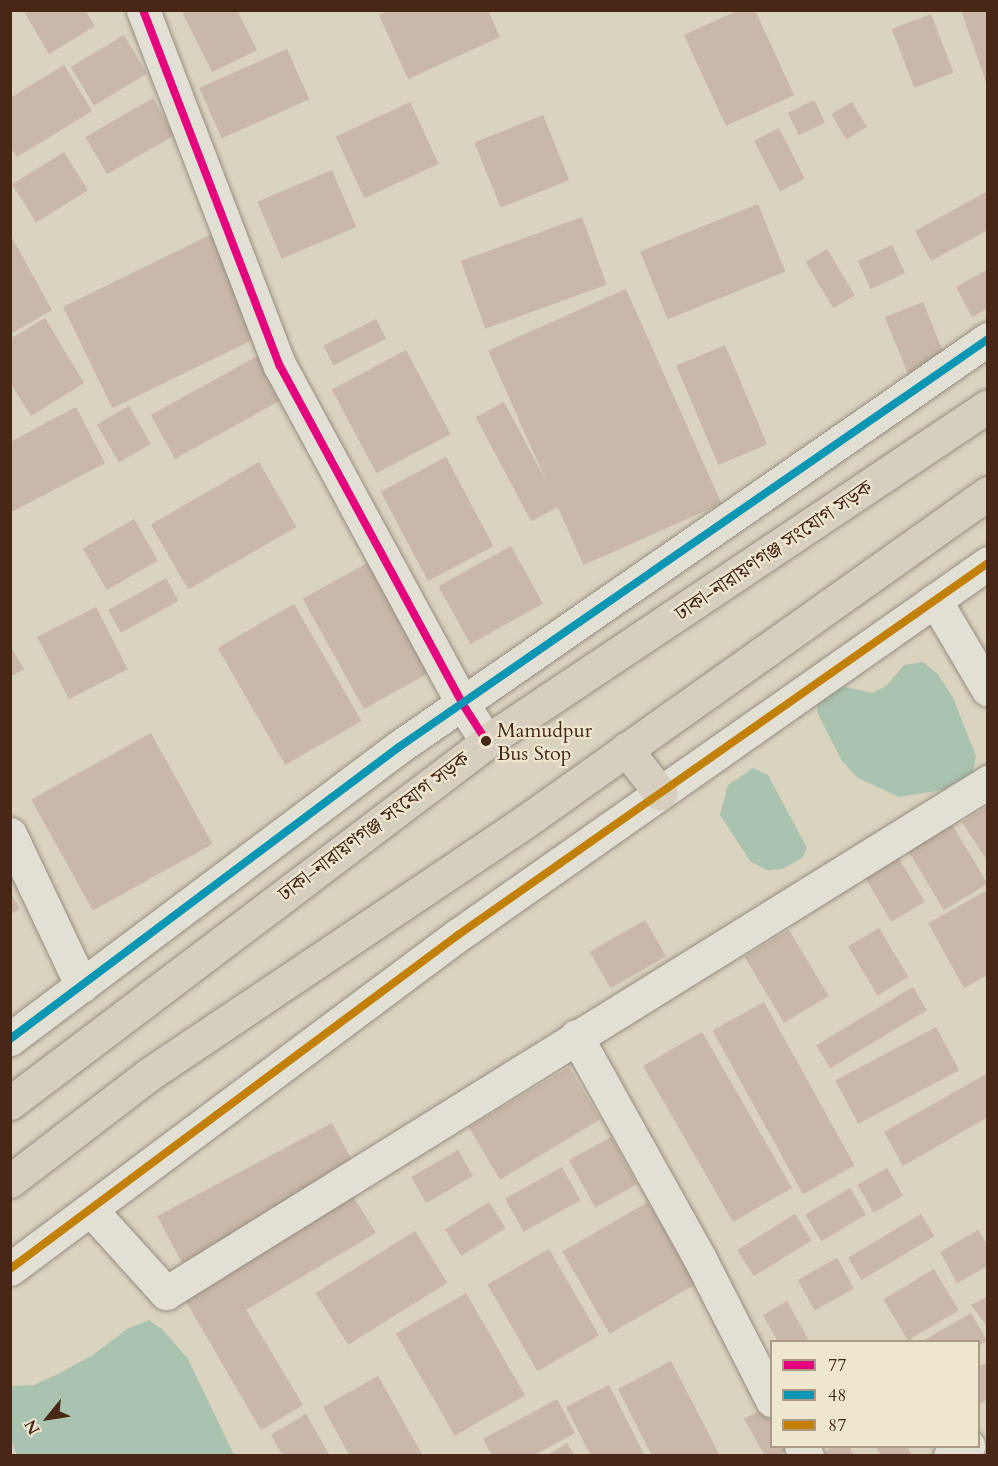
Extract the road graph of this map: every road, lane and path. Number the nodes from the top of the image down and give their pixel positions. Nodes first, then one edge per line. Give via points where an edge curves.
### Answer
1 (143, 10) edge
2 (987, 339) edge
3 (987, 406) edge
4 (987, 493) edge
5 (987, 563) edge
6 (935, 600) junction
7 (987, 690) edge
8 (462, 703) junction
9 (487, 742) junction
10 (626, 749) junction
11 (987, 782) edge
12 (660, 793) junction
13 (10, 834) edge
14 (82, 986) junction
15 (576, 1036) junction
16 (10, 1039) edge
17 (10, 1103) edge
18 (10, 1181) edge
19 (90, 1209) junction
20 (10, 1269) edge
21 (770, 1398) edge
22 (964, 1448) edge
23 (950, 1455) edge

1 - 8 street via 280,366
2 - 8 street
3 - 9 main road, ঢাকা-নারায়ণগঞ্জ সংযোগ সড়ক
4 - 10 main road
5 - 6 street
6 - 7 street
6 - 12 street
8 - 9 street
8 - 14 street
9 - 17 main road, ঢাকা-নারায়ণগঞ্জ সংযোগ সড়ক
10 - 12 main road
10 - 18 main road via 148,1075
11 - 15 street
12 - 19 street via 458,935
13 - 14 street
14 - 16 street
15 - 19 street via 166,1293
15 - 21 street via 699,1257
19 - 20 street
22 - 23 street

